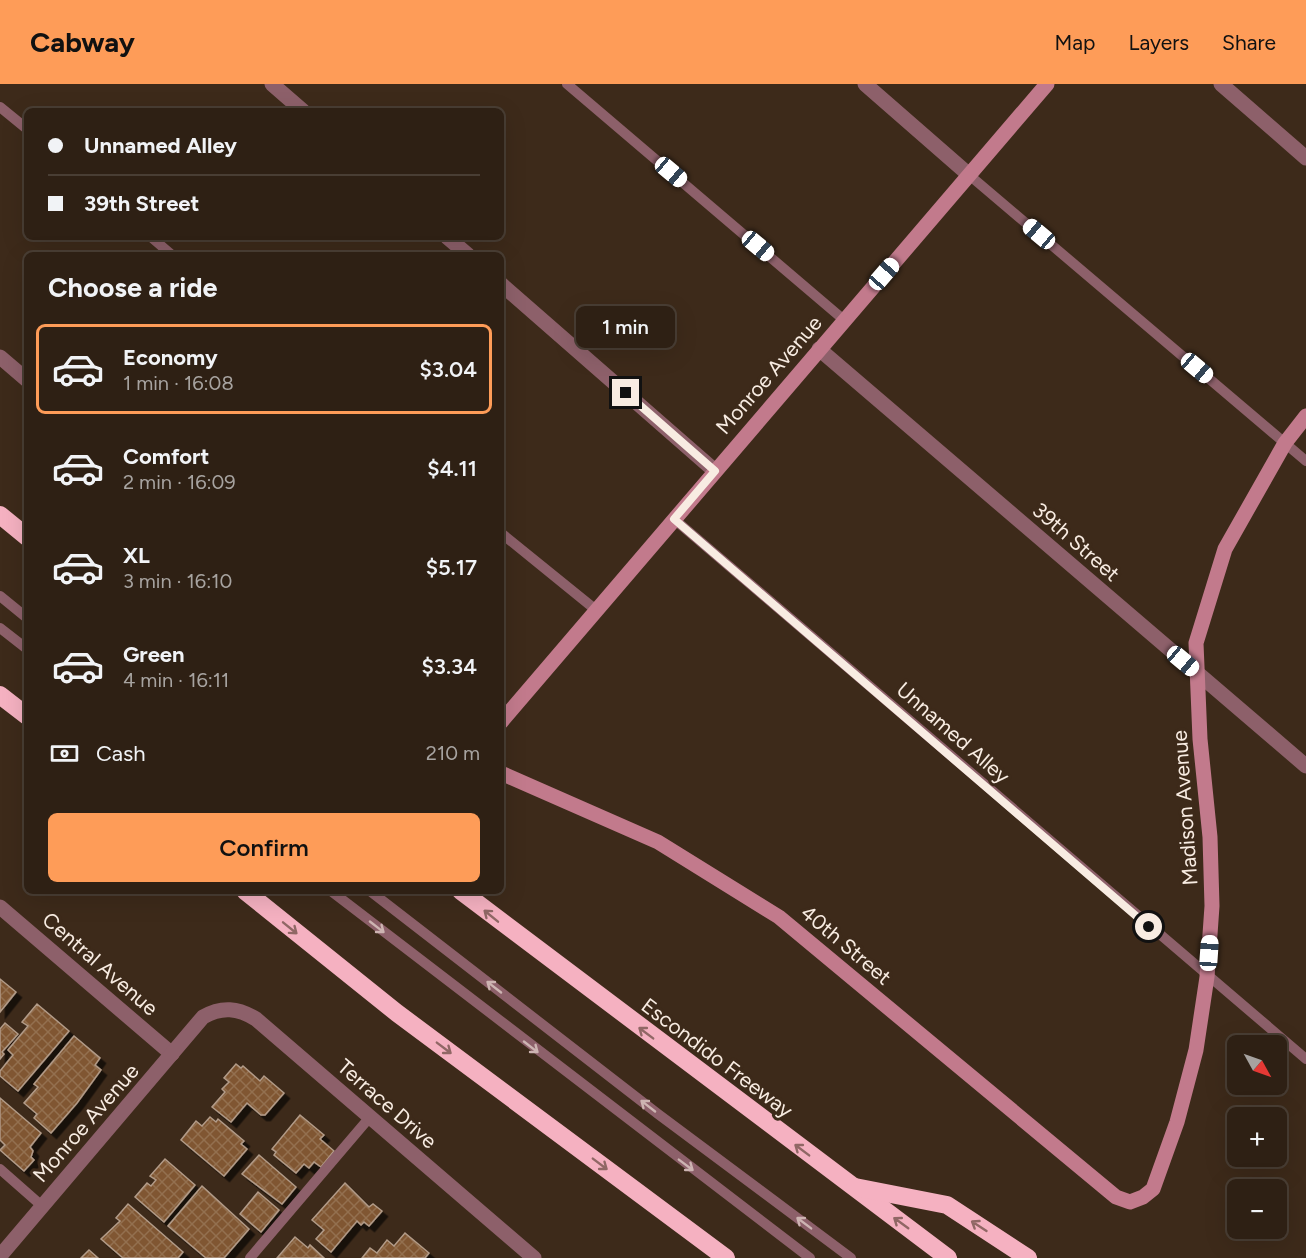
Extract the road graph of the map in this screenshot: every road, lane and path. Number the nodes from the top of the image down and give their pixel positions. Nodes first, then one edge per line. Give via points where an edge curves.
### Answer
1 (272, 84) edge
2 (567, 84) edge
3 (865, 84) edge
4 (1047, 84) edge
5 (1221, 84) edge
6 (0, 107) edge
7 (300, 108) edge
8 (24, 127) edge
9 (1306, 158) edge
10 (968, 174) junction
11 (154, 240) edge
12 (450, 240) edge
13 (168, 252) edge
14 (464, 252) edge
15 (504, 287) edge
16 (844, 320) junction
17 (819, 349) junction
18 (0, 357) edge
19 (24, 377) edge
20 (1306, 416) edge
21 (1286, 443) junction
22 (1306, 461) edge
23 (715, 471) junction
24 (2, 514) edge
25 (674, 519) junction
26 (24, 534) edge
27 (504, 535) edge
28 (0, 596) edge
29 (596, 610) junction
30 (24, 616) edge
31 (0, 628) edge
32 (24, 648) edge
33 (1198, 674) junction
34 (0, 694) edge
35 (24, 714) edge
36 (504, 718) edge
37 (1306, 765) edge
38 (504, 774) edge
39 (248, 894) edge
40 (335, 894) edge
41 (374, 894) edge
42 (464, 894) edge
43 (0, 907) edge
44 (1207, 977) junction
45 (203, 1017) joint
46 (172, 1054) junction
47 (1306, 1059) edge
48 (370, 1117) junction
49 (0, 1169) edge
50 (849, 1186) junction
51 (1130, 1202) joint
52 (42, 1206) junction
53 (0, 1256) edge
54 (253, 1257) edge
55 (534, 1258) edge
56 (726, 1258) edge
57 (810, 1258) edge
58 (851, 1258) edge
59 (948, 1258) edge
60 (1028, 1258) edge

1 - 7 street
2 - 16 lane
3 - 10 street
4 - 10 street, Monroe Avenue
5 - 9 street
6 - 8 lane
10 - 16 street, Monroe Avenue
10 - 21 lane
11 - 13 lane
12 - 14 street
15 - 23 street
16 - 17 street, Monroe Avenue
17 - 23 street, Monroe Avenue
17 - 33 street, 39th Street
18 - 19 street
20 - 21 street, Madison Avenue
21 - 22 lane
21 - 33 street, Madison Avenue via 1225,549 1196,643
23 - 25 street, Monroe Avenue
24 - 26 highway
25 - 29 street, Monroe Avenue
25 - 44 lane, Unnamed Alley
27 - 29 lane
28 - 30 lane
29 - 36 street, Monroe Avenue
31 - 32 lane
33 - 37 street, 39th Street
33 - 44 street, Madison Avenue via 1212,895
34 - 35 highway
38 - 51 street, 40th Street via 658,842 779,917 1116,1197
39 -> 56 highway via 397,1013
40 -> 57 lane
58 -> 41 lane
50 -> 42 highway, Escondido Freeway
43 - 46 street, Central Avenue
44 - 47 lane
44 - 51 street, Madison Avenue via 1196,1050 1177,1122 1153,1189
45 - 46 street, Monroe Avenue
45 - 48 street, Terrace Drive via 226,1009 242,1011 256,1019
46 - 52 street, Monroe Avenue
48 - 54 lane
48 - 55 street, Terrace Drive
49 - 52 lane
59 -> 50 highway, Escondido Freeway
60 -> 50 highway via 947,1205
52 - 53 street, Monroe Avenue

